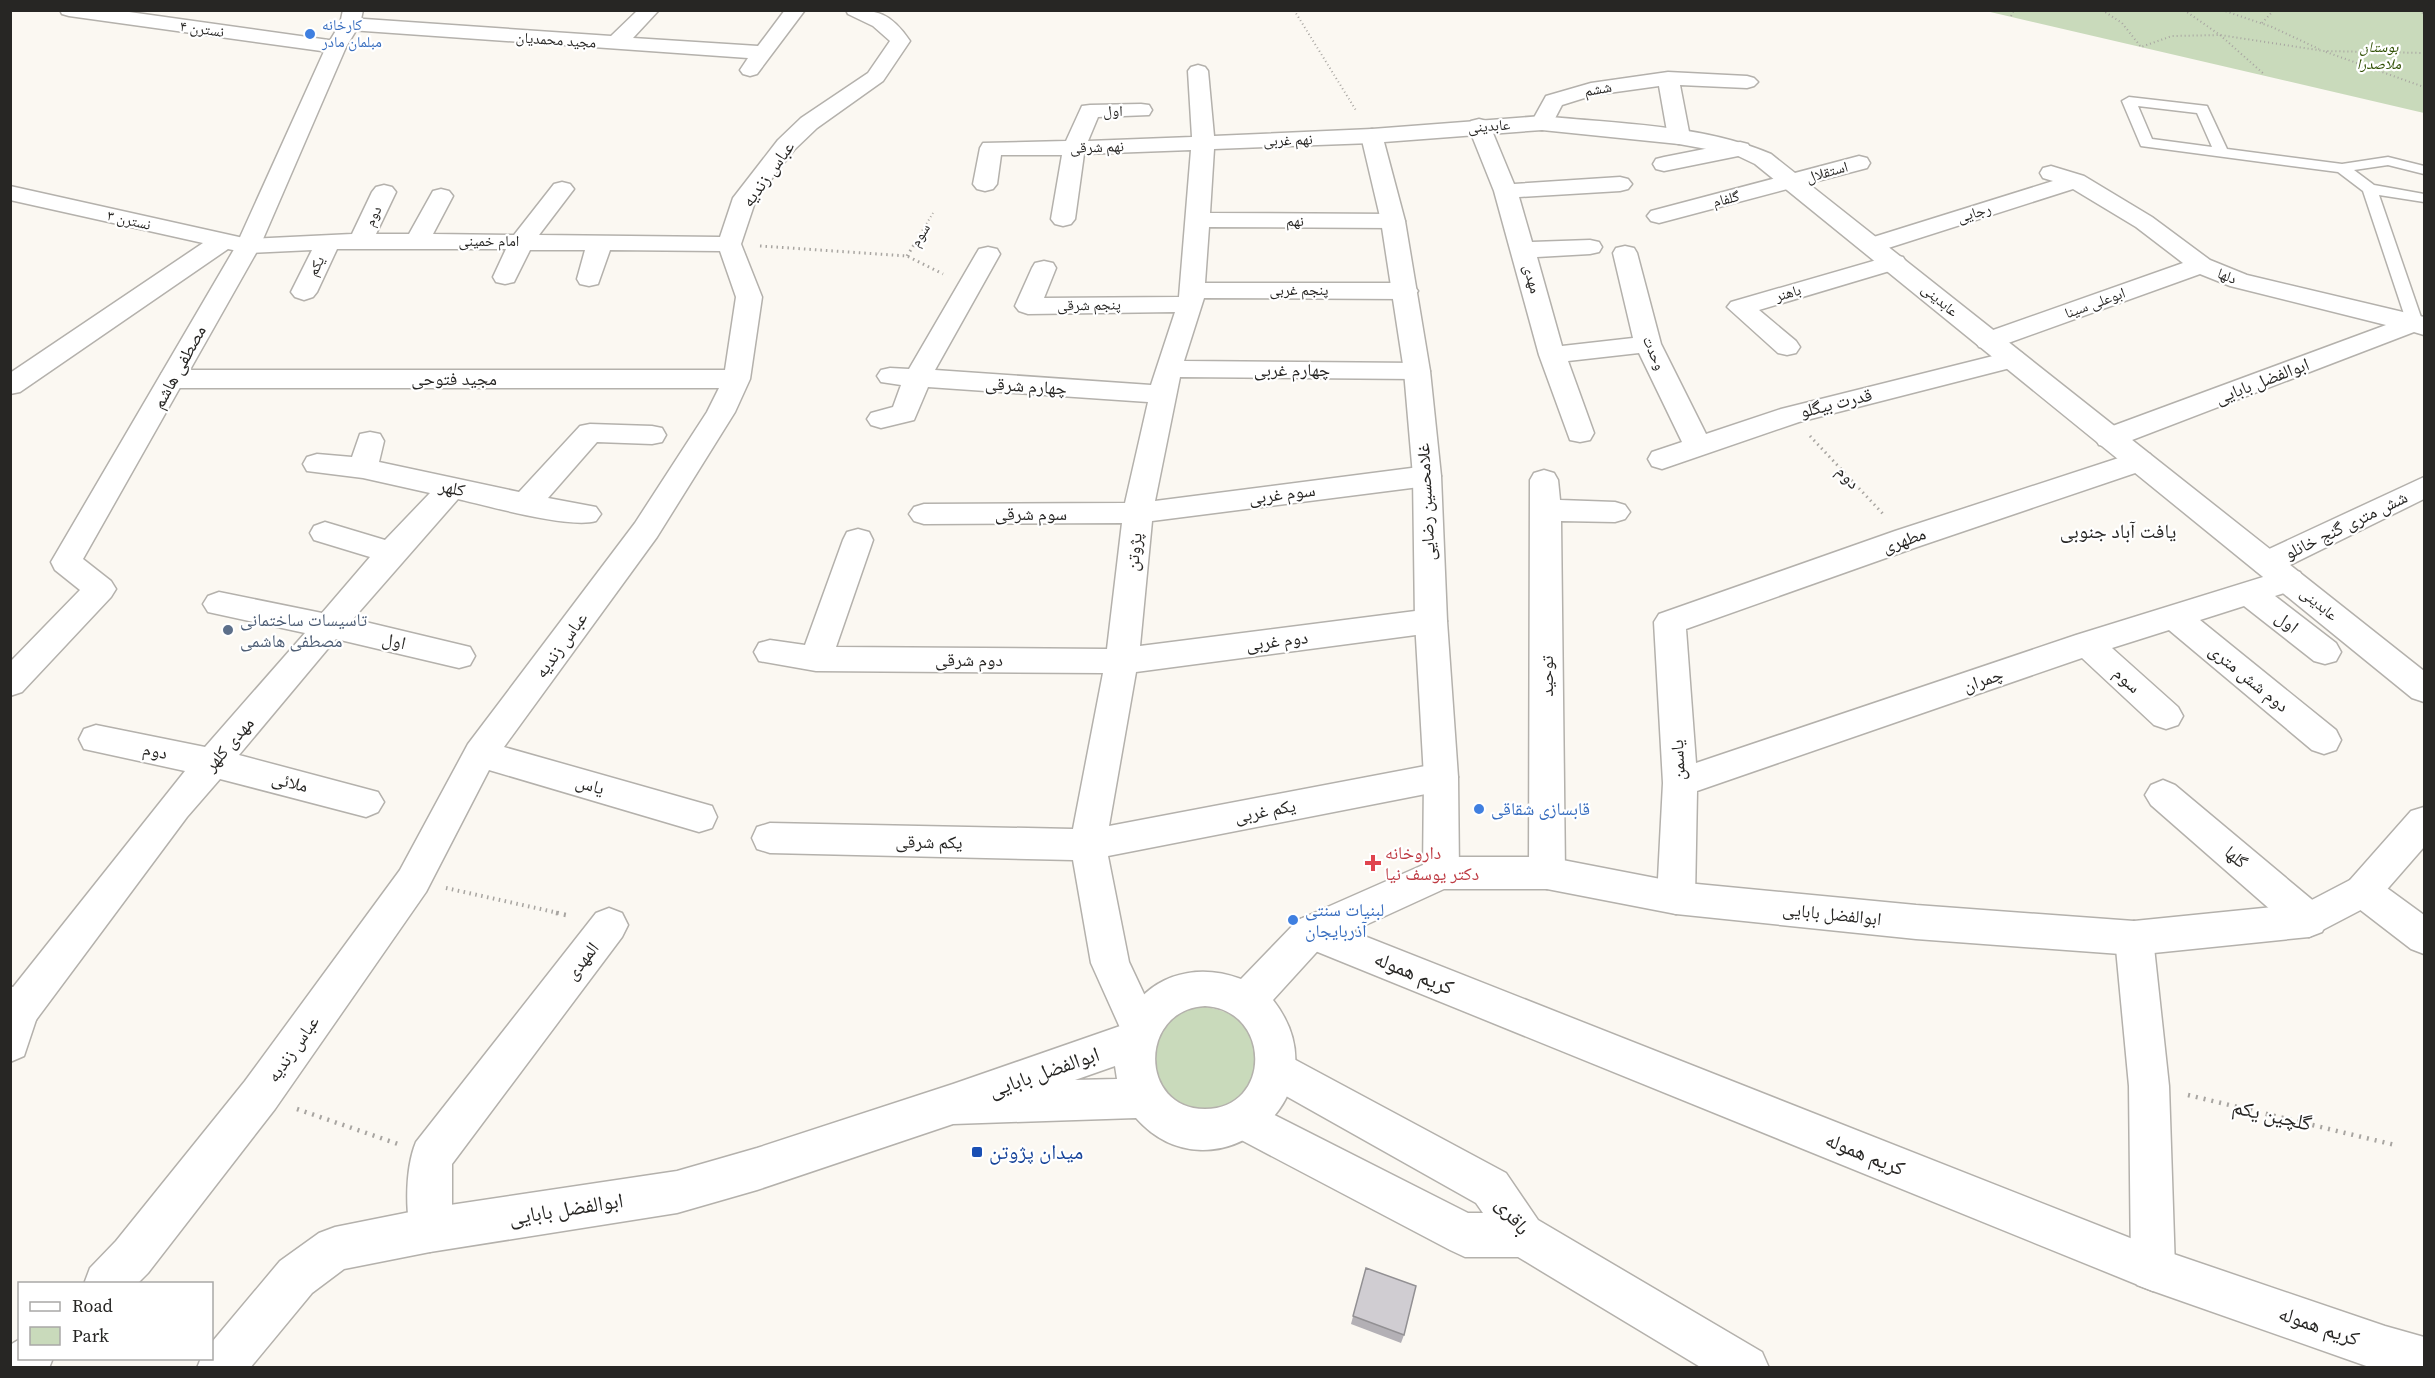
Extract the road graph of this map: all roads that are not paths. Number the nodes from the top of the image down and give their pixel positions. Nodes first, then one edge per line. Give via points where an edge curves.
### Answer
1 (69, 10) edge
2 (434, 10) edge
3 (650, 10) edge
4 (796, 10) edge
5 (855, 10) edge
6 (351, 17) edge
7 (518, 19) dead end
8 (415, 30) junction
9 (502, 36) junction
10 (616, 43) junction
11 (336, 47) junction
12 (763, 53) junction
13 (1198, 71) dead end
14 (749, 72) dead end
15 (1668, 78) junction
16 (1747, 82) dead end
17 (1141, 110) dead end
18 (1542, 123) junction
19 (1479, 126) junction
20 (1372, 136) junction
21 (1679, 137) junction
22 (1203, 143) junction
23 (1074, 148) junction
24 (1740, 149) junction
25 (2221, 152) junction
26 (1859, 163) dead end
27 (1664, 164) dead end
28 (2342, 168) junction
29 (2424, 170) edge
30 (2051, 173) dead end
31 (2076, 181) junction
32 (1794, 182) junction
33 (985, 184) dead end
34 (1620, 184) dead end
35 (562, 189) dead end
36 (2370, 189) junction
37 (1506, 191) junction
38 (384, 192) dead end
39 (10, 193) edge
40 (441, 196) dead end
41 (2424, 198) edge
42 (1659, 216) dead end
43 (1063, 219) dead end
44 (1198, 220) junction
45 (1393, 221) junction
46 (418, 240) junction
47 (523, 240) junction
48 (328, 241) junction
49 (361, 241) junction
50 (600, 242) junction
51 (236, 243) junction
52 (729, 244) junction
53 (1873, 245) junction
54 (1590, 247) dead end
55 (1524, 250) junction
56 (1625, 253) dead end
57 (988, 254) dead end
58 (1894, 262) junction
59 (2201, 265) junction
60 (1044, 268) dead end
61 (505, 278) dead end
62 (589, 279) dead end
63 (1405, 291) junction
64 (304, 292) dead end
65 (1191, 297) junction
66 (2420, 325) edge
67 (1988, 341) junction
68 (1648, 344) junction
69 (1787, 347) dead end
70 (1552, 355) junction
71 (2013, 359) junction
72 (1417, 370) junction
73 (890, 376) dead end
74 (172, 379) junction
75 (737, 379) junction
76 (917, 379) junction
77 (1165, 382) junction
78 (10, 386) edge
79 (880, 419) dead end
80 (1580, 433) dead end
81 (652, 435) dead end
82 (2109, 438) junction
83 (1699, 447) junction
84 (1662, 459) dead end
85 (2140, 462) junction
86 (317, 464) dead end
87 (1427, 476) junction
88 (2424, 487) edge
89 (451, 488) junction
90 (525, 504) junction
91 (1615, 512) dead end
92 (1138, 513) junction
93 (586, 514) dead end
94 (924, 514) dead end
95 (325, 533) dead end
96 (858, 540) dead end
97 (391, 553) junction
98 (2278, 572) junction
99 (2248, 593) junction
100 (219, 604) dead end
101 (2173, 616) junction
102 (1431, 621) junction
103 (1670, 622) joint
104 (330, 626) junction
105 (2087, 644) junction
106 (770, 652) dead end
107 (2325, 652) dead end
108 (459, 656) dead end
109 (816, 658) junction
110 (1122, 660) junction
111 (10, 683) edge
112 (2424, 688) edge
113 (2166, 716) dead end
114 (96, 739) dead end
115 (2324, 740) dead end
116 (480, 754) junction
117 (214, 763) junction
118 (1441, 777) junction
119 (1680, 783) junction
120 (2163, 795) dead end
121 (366, 802) dead end
122 (699, 817) dead end
123 (2424, 822) edge
124 (770, 838) dead end
125 (1088, 845) junction
126 (1441, 873) junction
127 (1547, 873) junction
128 (2363, 891) junction
129 (1676, 898) junction
130 (2309, 920) junction
131 (609, 925) road end
132 (1311, 932) junction
133 (2424, 937) edge
134 (2134, 938) junction
135 (1246, 1002) junction
136 (13, 1019) edge
137 (1138, 1034) junction
138 (1277, 1069) junction
139 (1144, 1098) junction
140 (952, 1104) junction
141 (1243, 1119) junction
142 (430, 1230) junction
143 (1523, 1235) junction
144 (2153, 1269) junction
145 (108, 1282) edge
146 (2424, 1360) edge
147 (220, 1368) edge
148 (1746, 1368) edge

1 - 11 street, نسترن ۴
2 - 8 street
3 - 10 street
4 - 12 street
5 - 52 street, عباس زندیه via 895,31 900,41 876,77 808,123 786,145 745,198
6 - 8 street, مجید محمدیان
6 - 11 street, مصطفی هاشم
7 - 9 street
8 - 9 street, مجید محمدیان
9 - 10 street, مجید محمدیان
10 - 12 street, مجید محمدیان
11 - 51 street, مصطفی هاشم
12 - 14 street
13 - 22 street, پژوتن
15 - 16 street, ششم
15 - 18 street, ششم via 1592,89 1554,101
15 - 21 street
17 - 23 street, اول via 1090,111
18 - 19 street, عابدینی
18 - 21 street, عابدینی
19 - 20 street, عابدینی
19 - 37 street, مهدی
20 - 22 street, نهم غربی
20 - 45 street, غلامحسین رضایی
21 - 24 street, عابدینی
22 - 23 street, نهم شرقی
22 - 44 street, پژوتن
23 - 33 street, نهم شرقی via 992,148
23 - 43 street
24 - 27 street
24 - 32 street, عابدینی via 1763,159
25 - 25 lane via 2146,143 2129,102 2202,109
25 - 28 lane
26 - 32 street, استقلال
28 - 29 lane via 2388,161
28 - 36 lane
30 - 31 street, دلها
31 - 53 street, رجایی
31 - 59 street, دلها via 2144,222
32 - 42 street, گلفام
32 - 53 street, عابدینی
34 - 37 street
35 - 47 street
36 - 41 lane
36 - 66 lane
37 - 55 street, مهدی
38 - 49 street, دوم
39 - 51 street, نسترن ۳
40 - 46 street
44 - 45 street, نهم
44 - 65 street, پژوتن
45 - 63 street, غلامحسین رضایی
46 - 47 street, امام خمینی
46 - 49 street, امام خمینی
47 - 50 street, امام خمینی
47 - 61 street
48 - 49 street, امام خمینی
48 - 51 street, امام خمینی
48 - 64 street, یکم
50 - 52 street, امام خمینی
50 - 62 street
51 - 74 street, مصطفی هاشم
51 - 78 street
52 - 75 street, عباس زندیه via 749,297
53 - 58 street, عابدینی
54 - 55 street
55 - 70 street, مهدی
56 - 68 street, وحدت
57 - 76 street
58 - 67 street, عابدینی
58 - 69 street, باهنر via 1740,307
59 - 66 street, دلها via 2239,281
59 - 67 street, ابوعلی سینا
60 - 65 street, پنجم شرقی via 1028,306
63 - 65 street, پنجم غربی
63 - 72 street, غلامحسین رضایی
65 - 77 street, پژوتن
66 - 82 street, ابوالفضل بابایی
67 - 71 street, عابدینی
68 - 70 street
68 - 83 street, وحدت
70 - 80 street, مهدی
71 - 82 street, عابدینی
71 - 83 street, قدرت بیگلو via 1791,415
72 - 77 street, چهارم غربی
72 - 87 street, غلامحسین رضایی
73 - 76 street, چهارم شرقی
74 - 75 street, مجید فتوحی
74 - 111 street, مصطفی هاشم via 66,562 100,589
75 - 116 street, عباس زندیه via 721,412 646,530
76 - 77 street, چهارم شرقی
76 - 79 street via 904,414
77 - 92 street, پژوتن
81 - 90 street via 590,433
82 - 85 street, عابدینی
83 - 84 street, قدرت بیگلو
85 - 98 street, عابدینی
85 - 103 street, مطهری
86 - 89 street, کلهر via 366,454
87 - 92 street, سوم غربی
87 - 102 street, غلامحسین رضایی
88 - 98 street, شش متری گنج خانلو
89 - 90 street, کلهر
89 - 97 street, مهدی کلهر
90 - 93 street, کلهر
91 - 127 street, توحید via 1545,495
92 - 94 street, سوم شرقی
92 - 110 street, پژوتن
95 - 97 street
96 - 109 street
97 - 104 street, مهدی کلهر
98 - 99 street, چمران
98 - 112 street, عابدینی
99 - 101 street, چمران
99 - 107 street, اول
100 - 104 street, اول
101 - 105 street, چمران
101 - 115 street, دوم شش متری
102 - 110 street, دوم غربی
102 - 118 street, غلامحسین رضایی
103 - 119 street, یاسمن
104 - 108 street, اول
104 - 117 street, مهدی کلهر
105 - 113 street, سوم
105 - 119 street, چمران
106 - 109 street, دوم شرقی
109 - 110 street, دوم شرقی
110 - 125 street, پژوتن
114 - 117 street, دوم
116 - 122 street, یاس
116 - 145 street, عباس زندیه via 412,881 260,1095
117 - 121 street, ملائی
117 - 136 street, مهدی کلهر via 175,807
118 - 125 street, یکم غربی
118 - 126 street, غلامحسین رضایی
119 - 129 street, یاسمن
120 - 130 street, گلها
123 - 128 street, ابوالفضل بابایی
124 - 125 street, یکم شرقی
125 - 137 street, پژوتن via 1110,963
126 - 127 street, ابوالفضل بابایی
126 - 132 street, ابوالفضل بابایی
127 - 129 street, ابوالفضل بابایی
128 - 130 street, ابوالفضل بابایی
128 - 133 street
129 - 134 street, ابوالفضل بابایی via 1916,922
130 - 134 street, ابوالفضل بابایی
131 - 142 street, المهدی via 431,1156
132 - 135 street, ابوالفضل بابایی
132 - 144 street, کریم هموله
134 - 144 street via 2149,1086
135 - 137 street via 1209,990 1190,991 1156,1008
135 - 138 street via 1272,1030
137 - 139 street via 1132,1053 1134,1077
137 - 140 street, ابوالفضل بابایی
138 - 141 street via 1271,1088
138 - 143 street, باقری via 1491,1188
139 - 140 street, ابوالفضل بابایی
139 - 141 street via 1178,1124 1222,1127
140 - 142 street, ابوالفضل بابایی via 677,1192
141 - 143 street via 1465,1235
142 - 147 street, ابوالفضل بابایی via 335,1249 296,1277
143 - 148 street, باقری
144 - 146 street, کریم هموله

